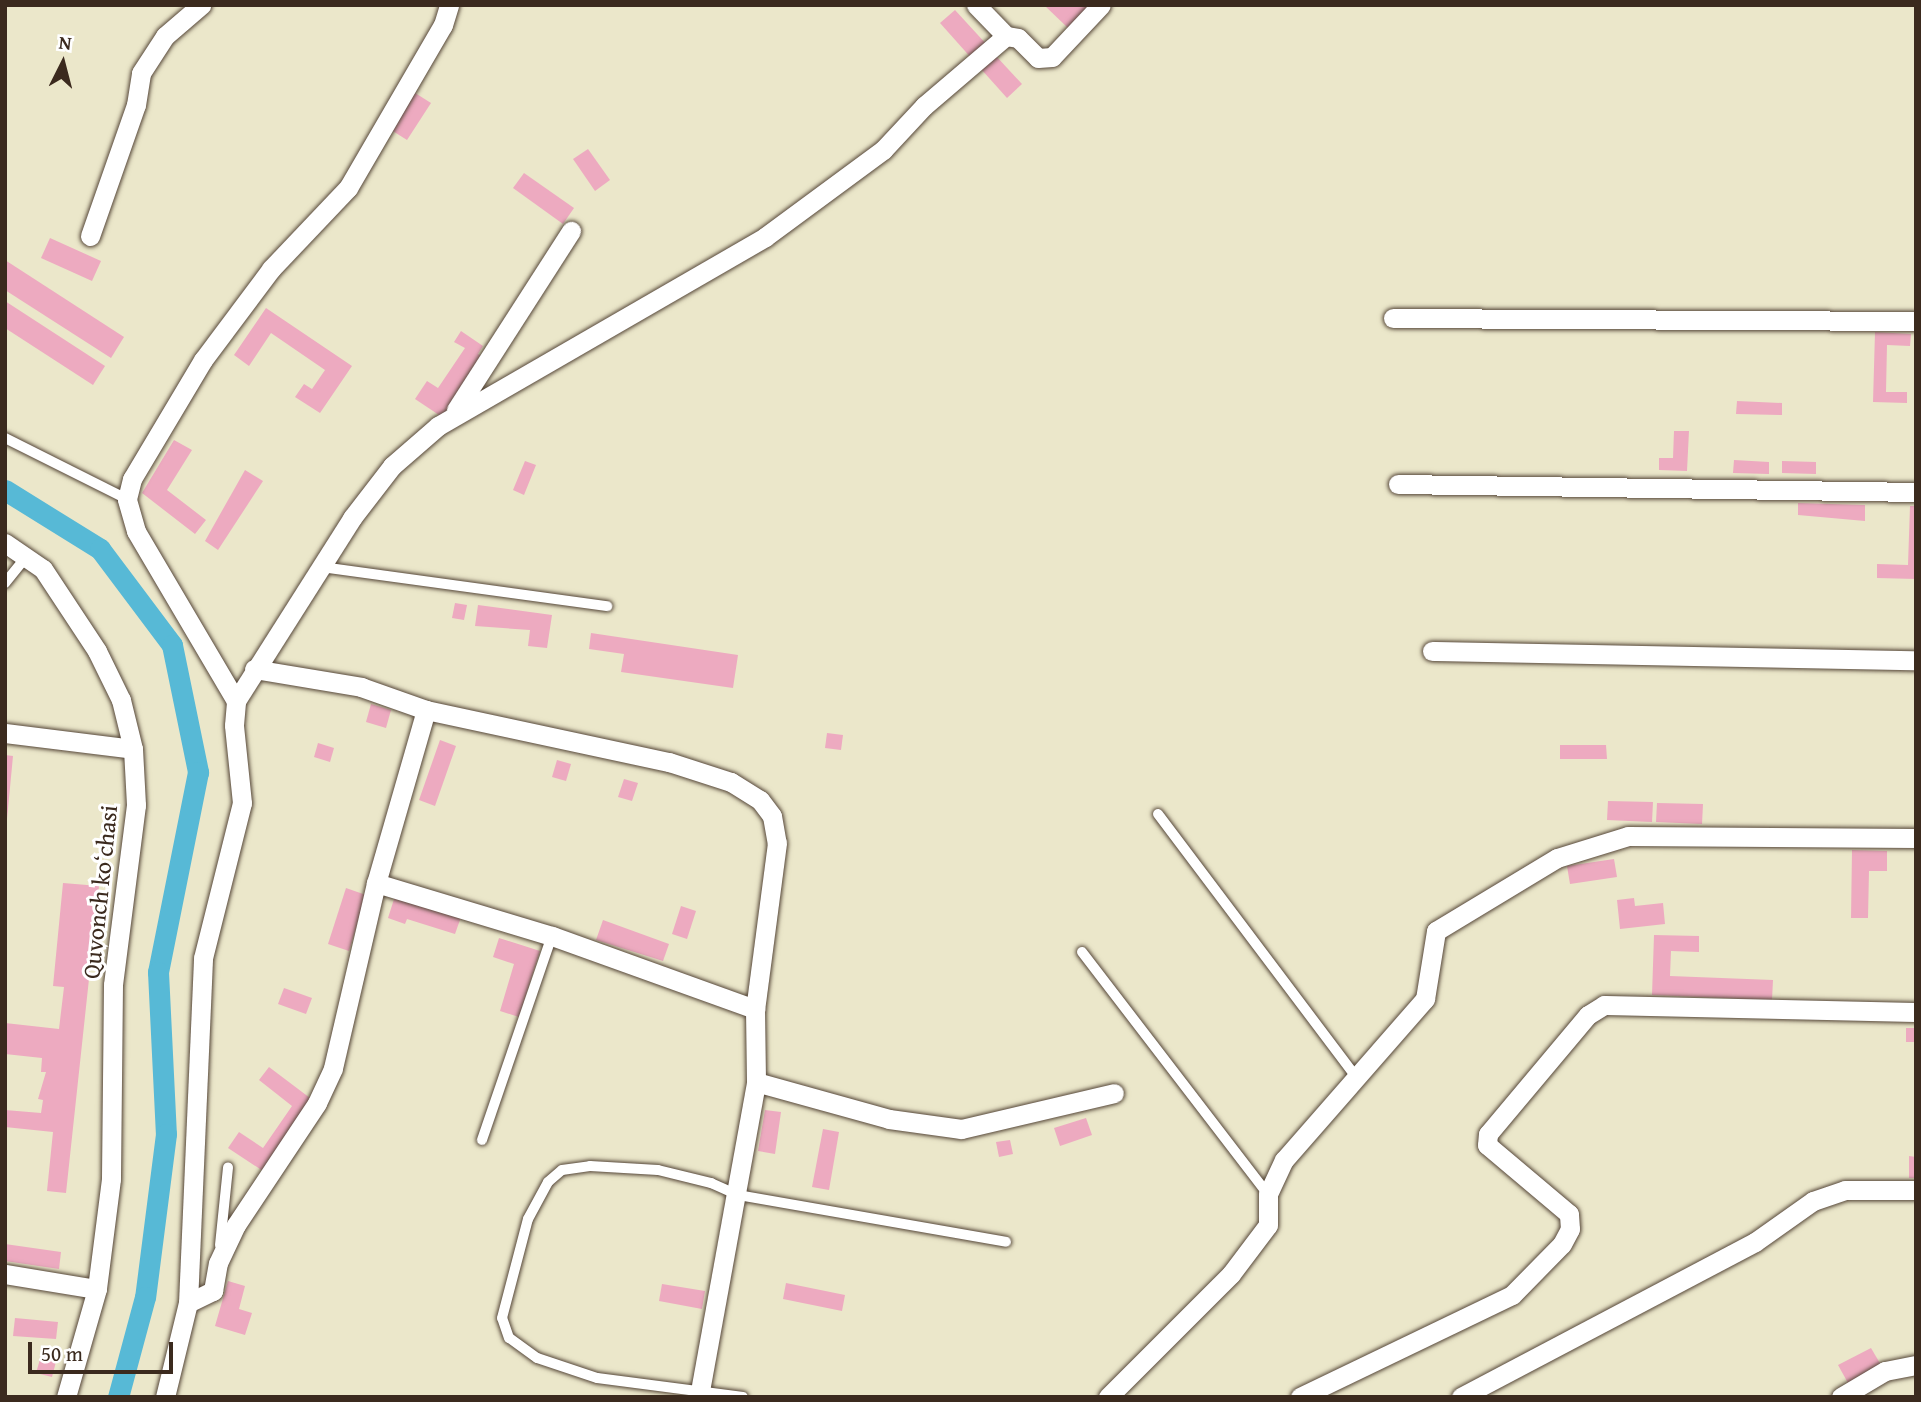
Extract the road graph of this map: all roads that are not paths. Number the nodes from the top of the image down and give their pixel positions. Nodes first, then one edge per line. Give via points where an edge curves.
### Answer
1 (201, 5) edge
2 (449, 5) edge
3 (976, 5) edge
4 (1101, 5) edge
5 (1006, 36) junction
6 (571, 231) dead end
7 (90, 236) dead end
8 (1393, 318) dead end
9 (1916, 321) edge
10 (452, 417) junction
11 (5, 438) edge
12 (1398, 484) dead end
13 (1916, 492) edge
14 (127, 499) junction
15 (5, 543) edge
16 (26, 557) junction
17 (320, 567) junction
18 (5, 583) edge
19 (607, 606) dead end
20 (1432, 651) dead end
21 (1916, 660) edge
22 (254, 669) junction
23 (236, 701) junction
24 (426, 710) junction
25 (5, 733) edge
26 (133, 748) junction
27 (1158, 814) dead end
28 (1916, 838) edge
29 (376, 883) junction
30 (552, 936) junction
31 (1082, 952) dead end
32 (755, 1009) junction
33 (1916, 1012) edge
34 (1358, 1080) junction
35 (757, 1082) junction
36 (1114, 1093) dead end
37 (482, 1140) dead end
38 (228, 1167) dead end
39 (1916, 1190) edge
40 (738, 1195) junction
41 (1268, 1195) junction
42 (1006, 1242) dead end
43 (218, 1263) junction
44 (5, 1274) edge
45 (97, 1289) junction
46 (188, 1303) junction
47 (1916, 1365) edge
48 (700, 1391) junction
49 (66, 1397) edge
50 (165, 1397) edge
51 (743, 1397) edge
52 (1108, 1397) edge
53 (1300, 1397) edge
54 (1461, 1397) edge
55 (1841, 1397) edge

1 - 7 street via 164,36 141,73 136,105
2 - 14 street via 443,25 348,188 271,269 203,360 132,479
3 - 5 street
4 - 5 street via 1052,57 1038,58 1018,38
5 - 10 street via 924,106 883,150 765,237
6 - 10 street
8 - 9 street
10 - 17 street via 392,466
11 - 14 lane
12 - 13 street
14 - 23 street via 136,531
15 - 16 street, Quvonch koʻchasi
16 - 18 lane
16 - 26 street, Quvonch koʻchasi via 43,569 97,651 121,700
17 - 19 lane
17 - 22 street
20 - 21 street
22 - 23 street
22 - 24 street via 361,687
23 - 46 street via 242,803 203,958
24 - 29 street
24 - 32 street via 669,762 732,782 760,800 772,816 777,843
25 - 26 street
26 - 45 street, Quvonch koʻchasi via 136,805 113,985 111,1179
27 - 34 lane
28 - 34 street via 1628,836 1557,858 1436,931 1425,999
29 - 30 street
29 - 43 street via 332,1068 317,1103 236,1225
30 - 32 street
30 - 37 lane
31 - 41 lane
32 - 35 street
33 - 53 street via 1604,1005 1588,1015 1488,1134 1487,1145 1569,1214 1570,1229 1562,1244 1512,1295
34 - 41 street via 1284,1160
35 - 36 street via 889,1119 961,1129
35 - 40 street
38 - 43 lane
39 - 54 street via 1845,1190 1813,1201 1755,1242
40 - 42 lane
40 - 48 street
40 - 48 lane via 658,1170 590,1166 562,1170 548,1182 528,1219 502,1318 509,1338 537,1358 597,1378
41 - 52 street via 1268,1225 1231,1274
43 - 46 street via 213,1291
44 - 45 street
45 - 49 street, Quvonch koʻchasi
46 - 50 street
47 - 55 street via 1885,1371
48 - 51 lane

